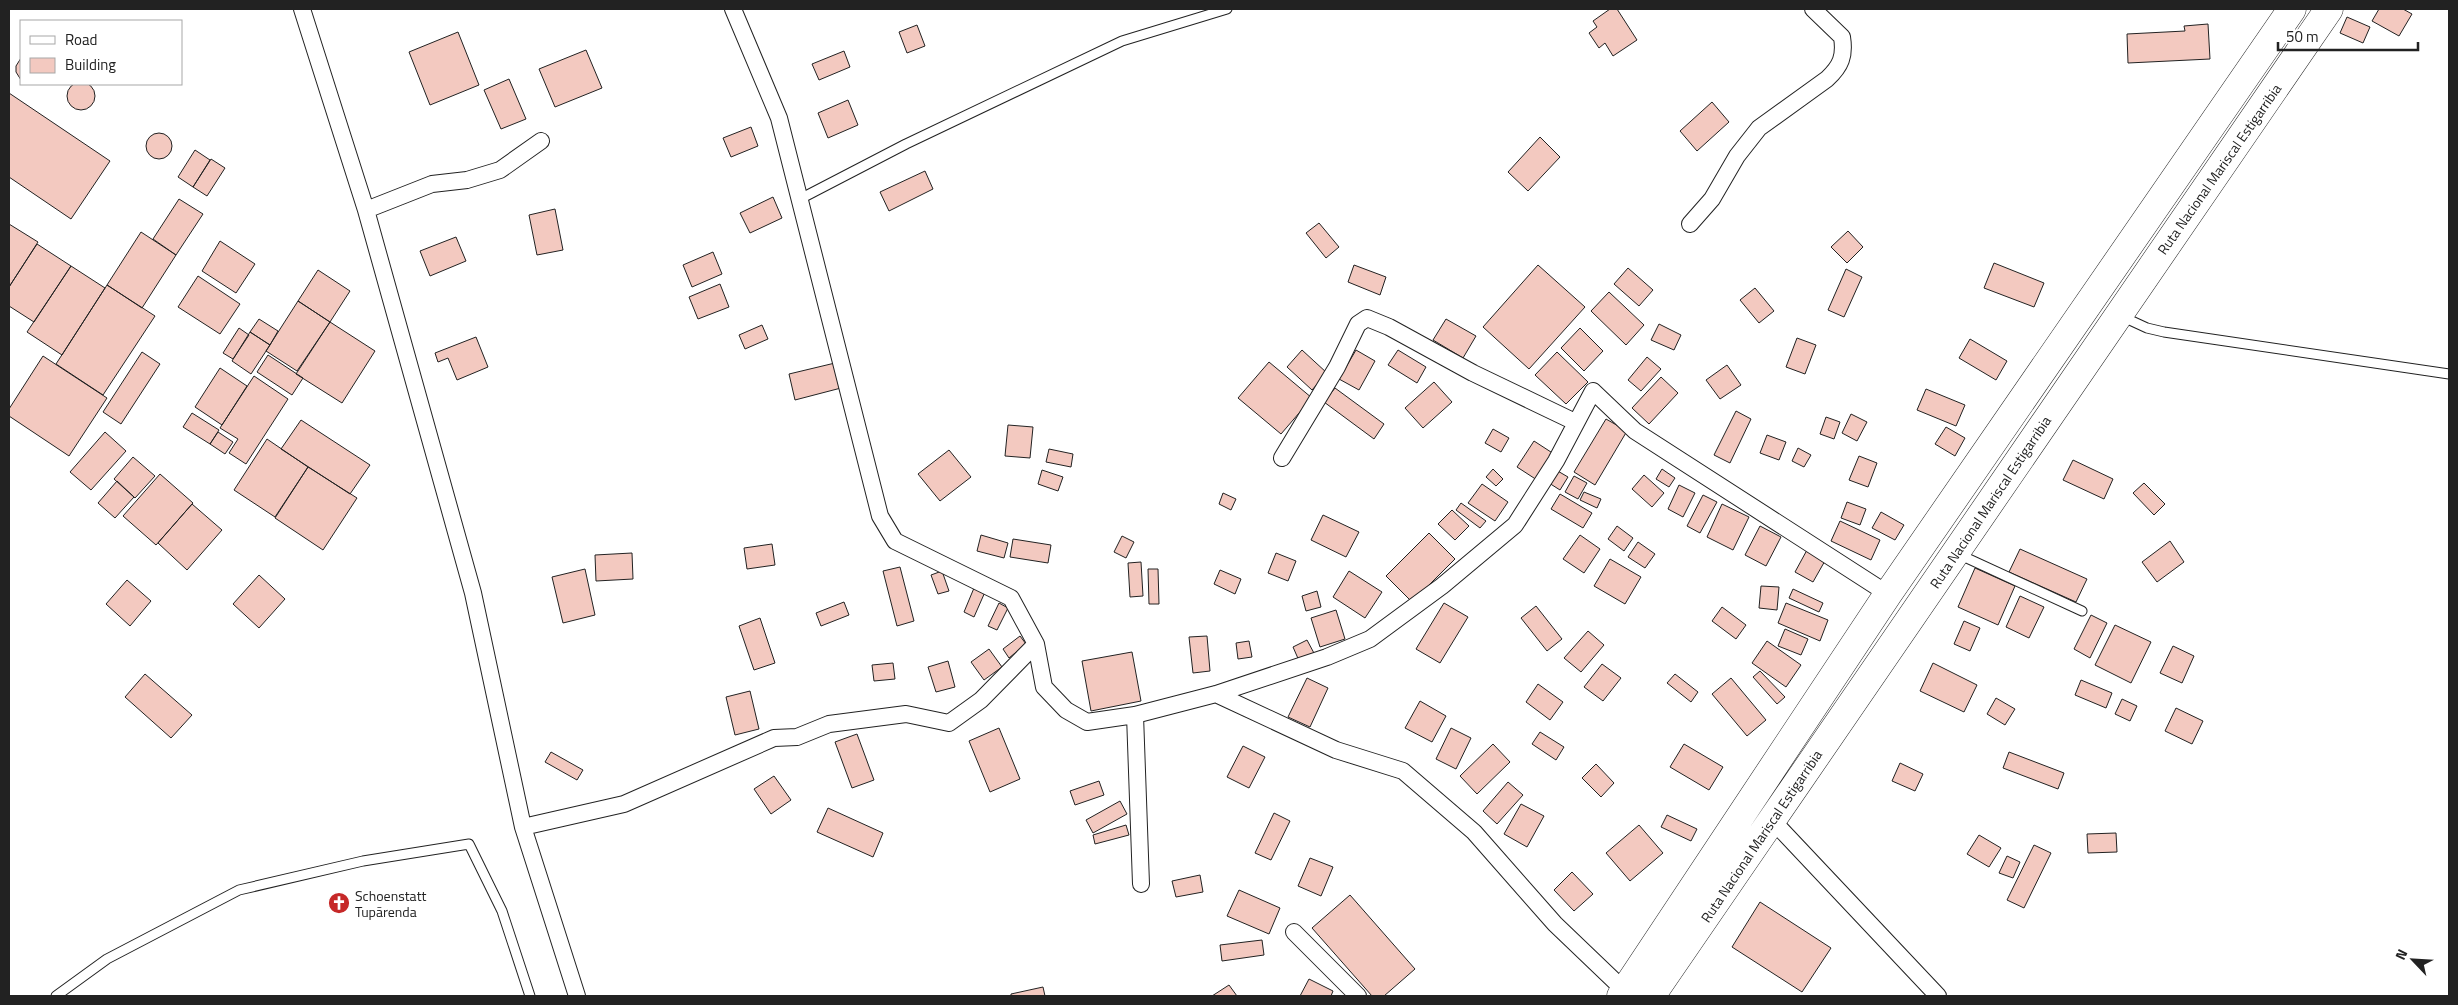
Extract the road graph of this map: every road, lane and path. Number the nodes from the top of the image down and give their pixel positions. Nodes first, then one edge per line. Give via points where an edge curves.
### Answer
1 (302, 9) edge
2 (733, 9) edge
3 (1227, 9) edge
4 (1812, 9) edge
5 (2292, 9) edge
6 (2329, 9) edge
7 (541, 140) dead end
8 (800, 199) junction
9 (366, 210) junction
10 (1690, 224) dead end
11 (2119, 315) junction
12 (2449, 374) edge
13 (1575, 422) junction
14 (1282, 458) dead end
15 (1956, 552) junction
16 (1888, 594) junction
17 (2082, 611) dead end
18 (1036, 644) junction
19 (1216, 694) junction
20 (1135, 715) junction
21 (1772, 820) junction
22 (523, 827) junction
23 (1141, 884) dead end
24 (1294, 932) dead end
25 (1632, 994) edge
26 (56, 996) edge
27 (530, 996) edge
28 (577, 996) edge
29 (1358, 996) edge
30 (1938, 996) edge

1 - 9 street
2 - 8 street via 779,118
3 - 8 lane via 1122,41 906,144
4 - 10 street via 1842,37 1844,50 1837,70 1759,128 1737,156 1712,199
5 - 16 highway, Ruta Nacional Mariscal Estigarribia
6 - 11 highway, Ruta Nacional Mariscal Estigarribia
7 - 9 street via 500,170 467,180 432,184
8 - 18 street via 880,516 895,541 1011,598
9 - 22 street via 473,593
11 - 12 lane via 2164,332
11 - 15 highway, Ruta Nacional Mariscal Estigarribia
13 - 14 street via 1366,318 1358,324
13 - 16 street via 1593,391 1636,431
13 - 19 street via 1556,461 1515,525 1442,586 1370,638 1327,657
15 - 17 lane
15 - 21 highway, Ruta Nacional Mariscal Estigarribia
16 - 25 highway, Ruta Nacional Mariscal Estigarribia
18 - 20 street via 1044,687 1066,710 1087,722
18 - 22 street via 981,700 949,723 906,714 829,724 797,737 774,738 624,804
19 - 20 street
19 - 25 street via 1336,750 1403,771 1474,832 1555,924
20 - 23 street
21 - 25 highway, Ruta Nacional Mariscal Estigarribia
21 - 30 street
22 - 28 street
24 - 29 street
26 - 27 lane via 107,959 239,890 363,861 469,844 502,911

